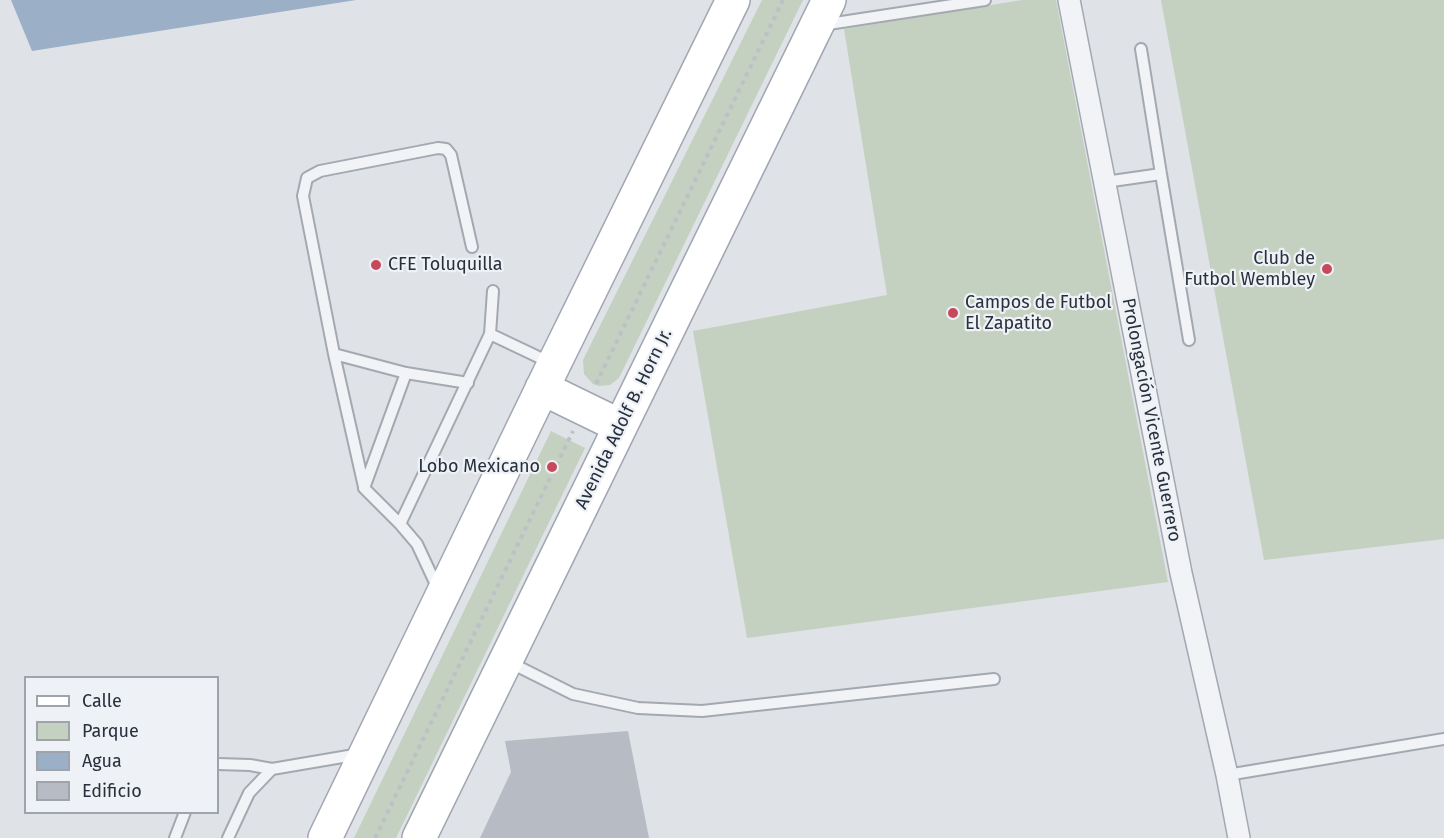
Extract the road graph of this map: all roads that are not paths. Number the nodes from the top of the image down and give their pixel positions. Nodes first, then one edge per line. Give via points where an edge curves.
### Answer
1 (733, 0) edge
2 (985, 0) edge
3 (1069, 0) edge
4 (822, 13) edge
5 (1141, 49) dead end
6 (1161, 174) junction
7 (1105, 182) junction
8 (472, 247) dead end
9 (493, 291) dead end
10 (490, 334) junction
11 (1189, 340) dead end
12 (334, 354) junction
13 (406, 373) junction
14 (548, 376) junction
15 (468, 383) junction
16 (620, 426) junction
17 (364, 488) junction
18 (400, 524) junction
19 (441, 597) junction
20 (506, 660) junction
21 (994, 679) dead end
22 (1444, 739) edge
23 (366, 753) junction
24 (219, 764) edge
25 (272, 769) junction
26 (1227, 775) junction
27 (185, 814) edge
28 (175, 838) edge
29 (228, 838) edge
30 (325, 838) edge
31 (419, 838) edge
32 (1239, 838) edge

1 - 14 main road
2 - 4 lane
3 - 7 street, Prolongación Vicente Guerrero
4 - 16 main road, Avenida Adolf B. Horn Jr.
5 - 6 lane
6 - 7 lane
6 - 11 lane
7 - 26 street, Prolongación Vicente Guerrero via 1181,573
8 - 12 lane via 451,155 446,149 307,178 303,196
9 - 10 lane
10 - 14 lane
10 - 15 lane
12 - 13 lane
12 - 17 lane
13 - 15 lane
13 - 17 lane
14 - 16 main road
14 - 19 main road
15 - 18 lane
16 - 20 main road, Avenida Adolf B. Horn Jr.
17 - 18 lane
18 - 19 lane via 417,544
19 - 23 main road
20 - 21 lane via 573,694 638,708 702,711
20 - 31 main road, Avenida Adolf B. Horn Jr.
22 - 26 lane
23 - 25 lane
23 - 30 main road
24 - 25 lane
25 - 29 lane via 249,793
26 - 32 street, Prolongación Vicente Guerrero
27 - 28 lane

